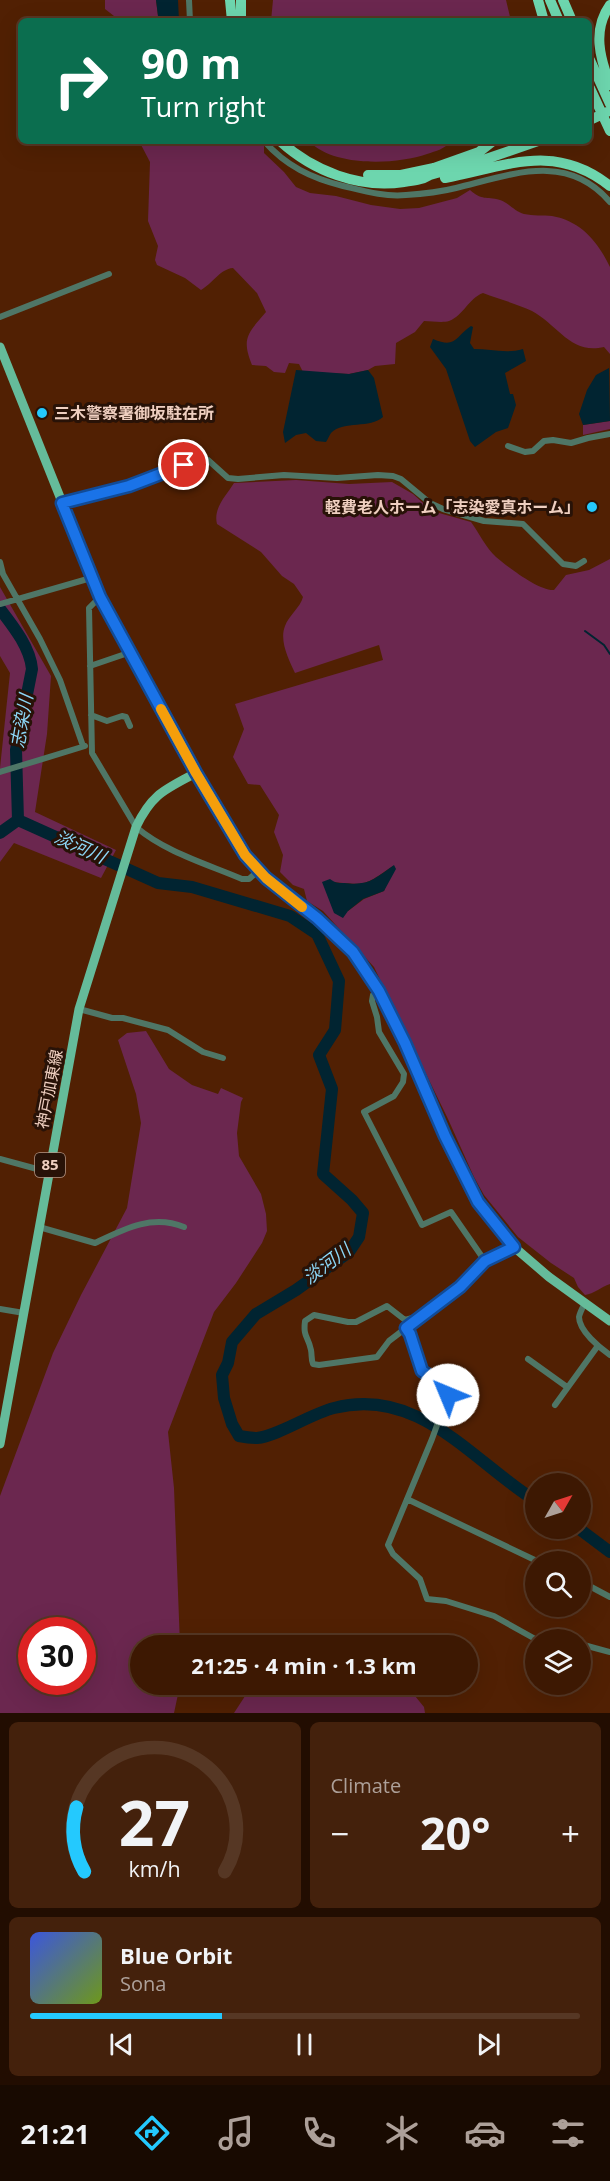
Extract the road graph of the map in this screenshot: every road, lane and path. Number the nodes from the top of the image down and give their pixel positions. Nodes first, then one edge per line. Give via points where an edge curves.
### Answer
1 (189, 0) edge
2 (230, 0) edge
3 (241, 0) edge
4 (538, 0) edge
5 (550, 0) edge
6 (563, 0) edge
7 (610, 5) edge
8 (190, 18) edge
9 (232, 18) edge
10 (241, 18) edge
11 (543, 18) edge
12 (558, 18) edge
13 (571, 18) edge
14 (592, 65) edge
15 (610, 85) edge
16 (592, 90) edge
17 (606, 102) edge
18 (610, 110) edge
19 (592, 112) edge
20 (592, 119) edge
21 (608, 126) edge
22 (267, 144) edge
23 (284, 144) edge
24 (293, 144) edge
25 (490, 144) edge
26 (513, 144) edge
27 (529, 144) edge
28 (479, 152) junction
29 (425, 179) junction
30 (610, 186) edge
31 (610, 202) edge
32 (109, 274) dead end
33 (0, 317) edge
34 (0, 347) edge
35 (3, 362) edge
36 (610, 434) edge
37 (508, 446) dead end
38 (62, 503) junction
39 (584, 561) dead end
40 (0, 562) edge
41 (91, 578) junction
42 (100, 597) junction
43 (15, 599) junction
44 (0, 604) edge
45 (131, 652) junction
46 (90, 666) junction
47 (91, 715) junction
48 (130, 726) dead end
49 (87, 745) junction
50 (0, 772) edge
51 (196, 773) junction
52 (136, 827) junction
53 (258, 870) junction
54 (379, 991) junction
55 (79, 1010) junction
56 (223, 1058) dead end
57 (0, 1159) edge
58 (48, 1172) junction
59 (39, 1227) junction
60 (184, 1227) dead end
61 (514, 1247) junction
62 (485, 1261) junction
63 (585, 1303) junction
64 (0, 1309) edge
65 (24, 1313) junction
66 (421, 1318) junction
67 (610, 1321) edge
68 (406, 1328) junction
69 (597, 1347) junction
70 (610, 1355) edge
71 (528, 1359) dead end
72 (567, 1387) junction
73 (555, 1405) dead end
74 (0, 1444) edge
75 (407, 1499) junction
76 (525, 1555) edge
77 (591, 1587) edge
78 (610, 1597) edge
79 (525, 1633) edge
80 (591, 1647) edge
81 (609, 1651) edge

1 - 8 street
2 - 9 highway
3 - 10 highway
4 - 11 highway
5 - 12 highway
6 - 13 highway
7 - 15 highway via 601,21 599,39
14 - 17 highway
16 - 17 highway
17 - 19 highway
17 - 21 highway
18 - 20 highway
22 - 31 street via 309,176 378,194 439,192 544,170 584,180
23 - 29 highway via 308,162 350,179 387,184
24 - 28 highway via 332,167 373,176 416,172
25 - 28 highway
26 - 28 highway
27 - 29 highway
29 - 30 highway via 542,160 579,167
32 - 33 street
34 - 35 main road
35 - 38 main road
36 - 37 street via 571,444 544,441 533,451 525,452
38 - 39 street via 129,486 200,458 208,460 228,478 238,479 284,475 393,476 444,509 483,521 523,524 562,564 576,566
38 - 41 main road
40 - 43 street
41 - 42 main road
41 - 43 street
42 - 45 main road
42 - 46 street via 89,608
43 - 44 street
43 - 49 street via 40,639
45 - 46 street
45 - 51 main road
46 - 47 street
47 - 48 street via 107,721 123,716
47 - 49 street
49 - 50 street
49 - 52 street
51 - 52 main road, 神戸加東線 / 85 via 156,796
51 - 53 main road
52 - 53 street via 175,851 242,879 249,879
52 - 55 main road, 神戸加東線 / 85
53 - 54 main road via 353,952
54 - 61 main road via 478,1202
54 - 62 street via 372,1001 379,1032 404,1074 394,1096 364,1112 422,1225 451,1212
55 - 56 street via 168,1030 203,1052
55 - 58 main road, 神戸加東線 / 85
57 - 58 street
58 - 59 main road, 神戸加東線 / 85
59 - 60 street via 95,1243 132,1225 171,1222
59 - 65 main road, 神戸加東線 / 85
61 - 62 street
61 - 63 main road
62 - 66 street
63 - 67 main road
63 - 69 street via 579,1320
64 - 65 street
65 - 74 main road, 神戸加東線 / 85
66 - 68 street
66 - 68 street via 405,1320 387,1306 356,1322 314,1315 305,1321 303,1334 311,1360 319,1365 377,1357
68 - 75 street via 422,1371 448,1388
69 - 70 street
69 - 72 street
71 - 72 street
72 - 73 street
75 - 76 street
75 - 79 street via 388,1545 420,1579 427,1599 495,1616
77 - 78 street
80 - 81 street

